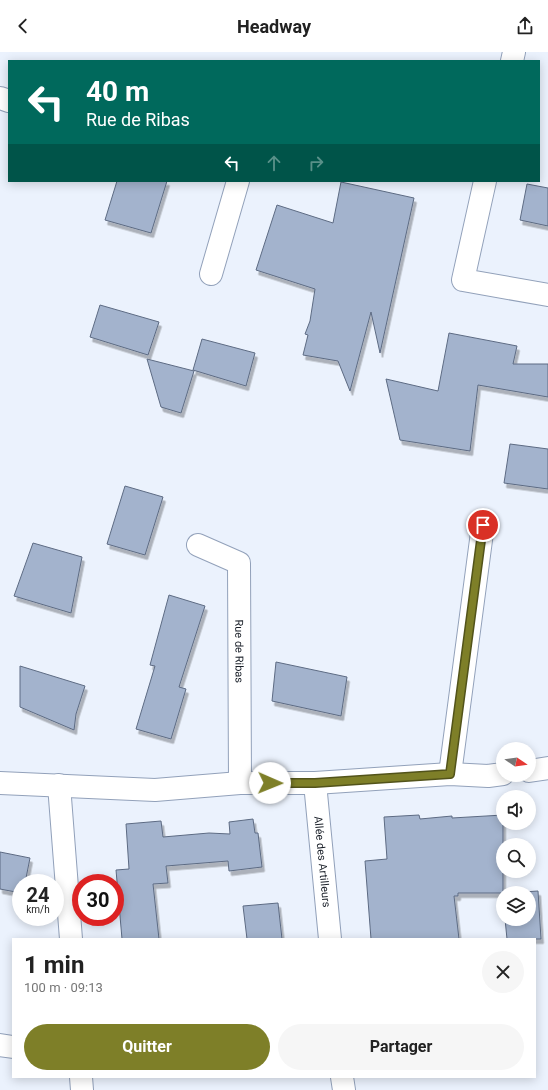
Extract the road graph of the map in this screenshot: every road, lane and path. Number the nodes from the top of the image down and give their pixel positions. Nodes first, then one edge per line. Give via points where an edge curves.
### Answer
1 (238, 182) edge
2 (485, 182) edge
3 (211, 274) dead end
4 (548, 295) edge
5 (483, 525) dead end
6 (198, 545) dead end
7 (548, 768) edge
8 (536, 770) edge
9 (450, 774) junction
10 (496, 775) edge
11 (0, 783) edge
12 (240, 783) junction
13 (315, 783) junction
14 (59, 786) junction
15 (70, 938) edge
16 (330, 938) edge
17 (0, 1045) edge
18 (12, 1047) edge
19 (81, 1078) edge
20 (342, 1078) edge
21 (82, 1090) edge
22 (344, 1090) edge

1 - 3 street
2 - 4 street via 463,280
5 - 9 street
6 - 12 street, Rue de Ribas via 239,563
7 - 8 street
9 - 10 street
9 - 13 street
11 - 14 street
12 - 13 street
12 - 14 street via 155,790
13 - 16 street, Allée des Artilleurs
14 - 15 street
17 - 18 street
19 - 21 street
20 - 22 street

